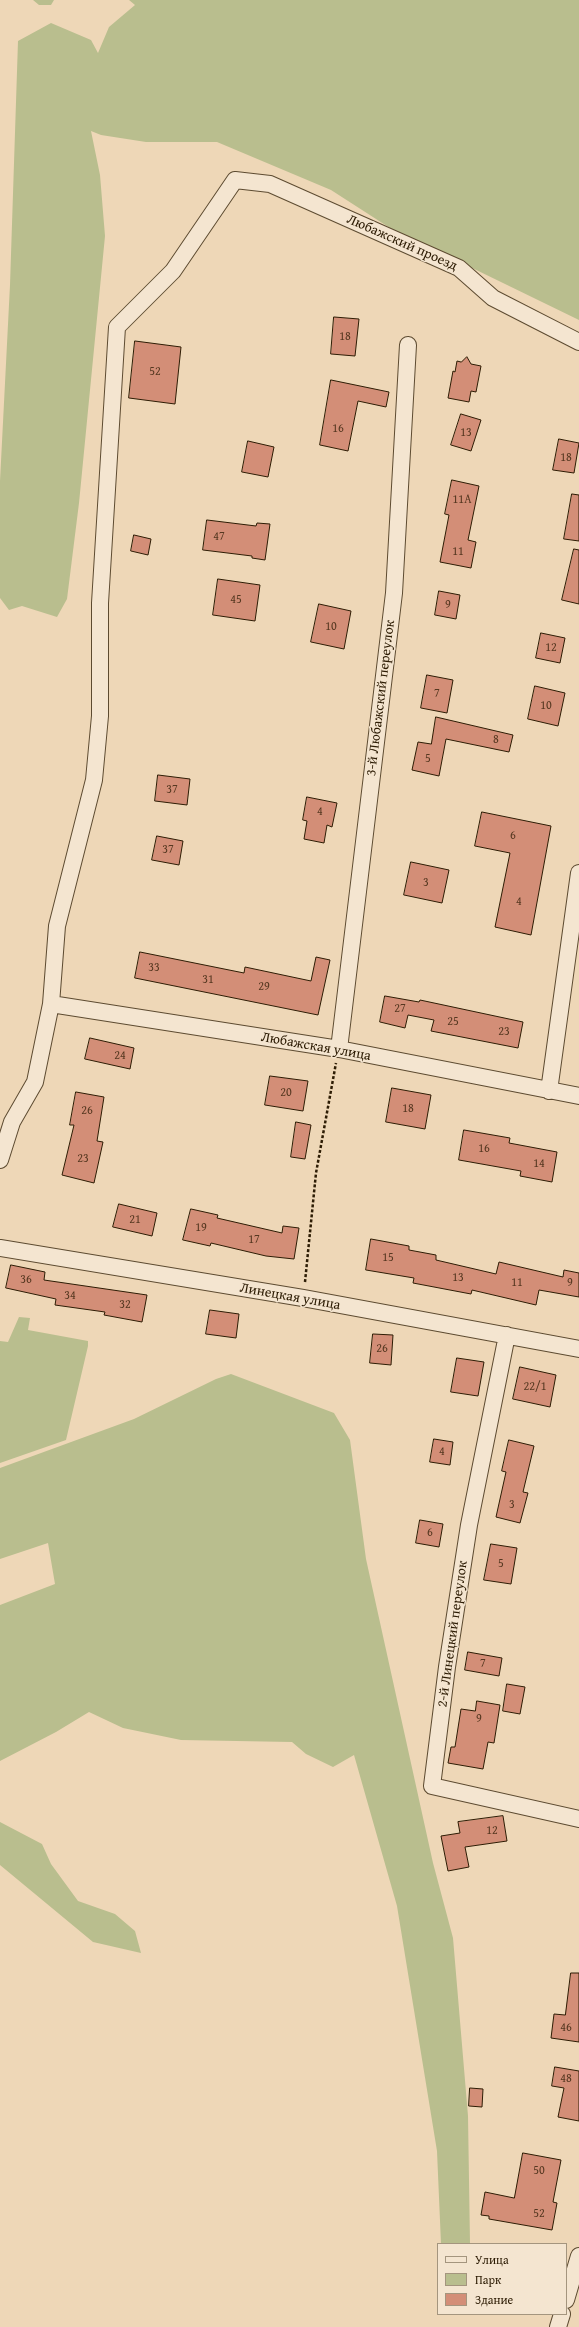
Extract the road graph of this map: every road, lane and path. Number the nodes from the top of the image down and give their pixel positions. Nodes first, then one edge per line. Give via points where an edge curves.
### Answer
1 (579, 342) edge
2 (408, 345) dead end
3 (579, 873) edge
4 (51, 1004) junction
5 (339, 1049) junction
6 (549, 1091) junction
7 (579, 1096) edge
8 (0, 1160) edge
9 (0, 1248) edge
10 (303, 1298) junction
11 (507, 1335) junction
12 (579, 1349) edge
13 (579, 1819) edge
14 (579, 2256) edge
15 (567, 2297) edge
16 (562, 2315) edge
17 (558, 2327) edge

1 - 4 street, Любажский проезд via 493,298 459,268 270,184 235,180 173,271 117,327 100,604 100,716 94,780 57,926
2 - 5 street, 3-й Любажский переулок via 394,593
3 - 6 street
4 - 5 street, Любажская улица
4 - 8 street via 35,1082 12,1122
5 - 6 street, Любажская улица
5 - 10 path via 316,1173
6 - 7 street, Любажская улица
9 - 10 street, Линецкая улица
10 - 11 street, Линецкая улица
11 - 12 street, Линецкая улица
11 - 13 street, 2-й Линецкий переулок via 470,1525 447,1667 432,1786
14 - 15 street
16 - 17 street

